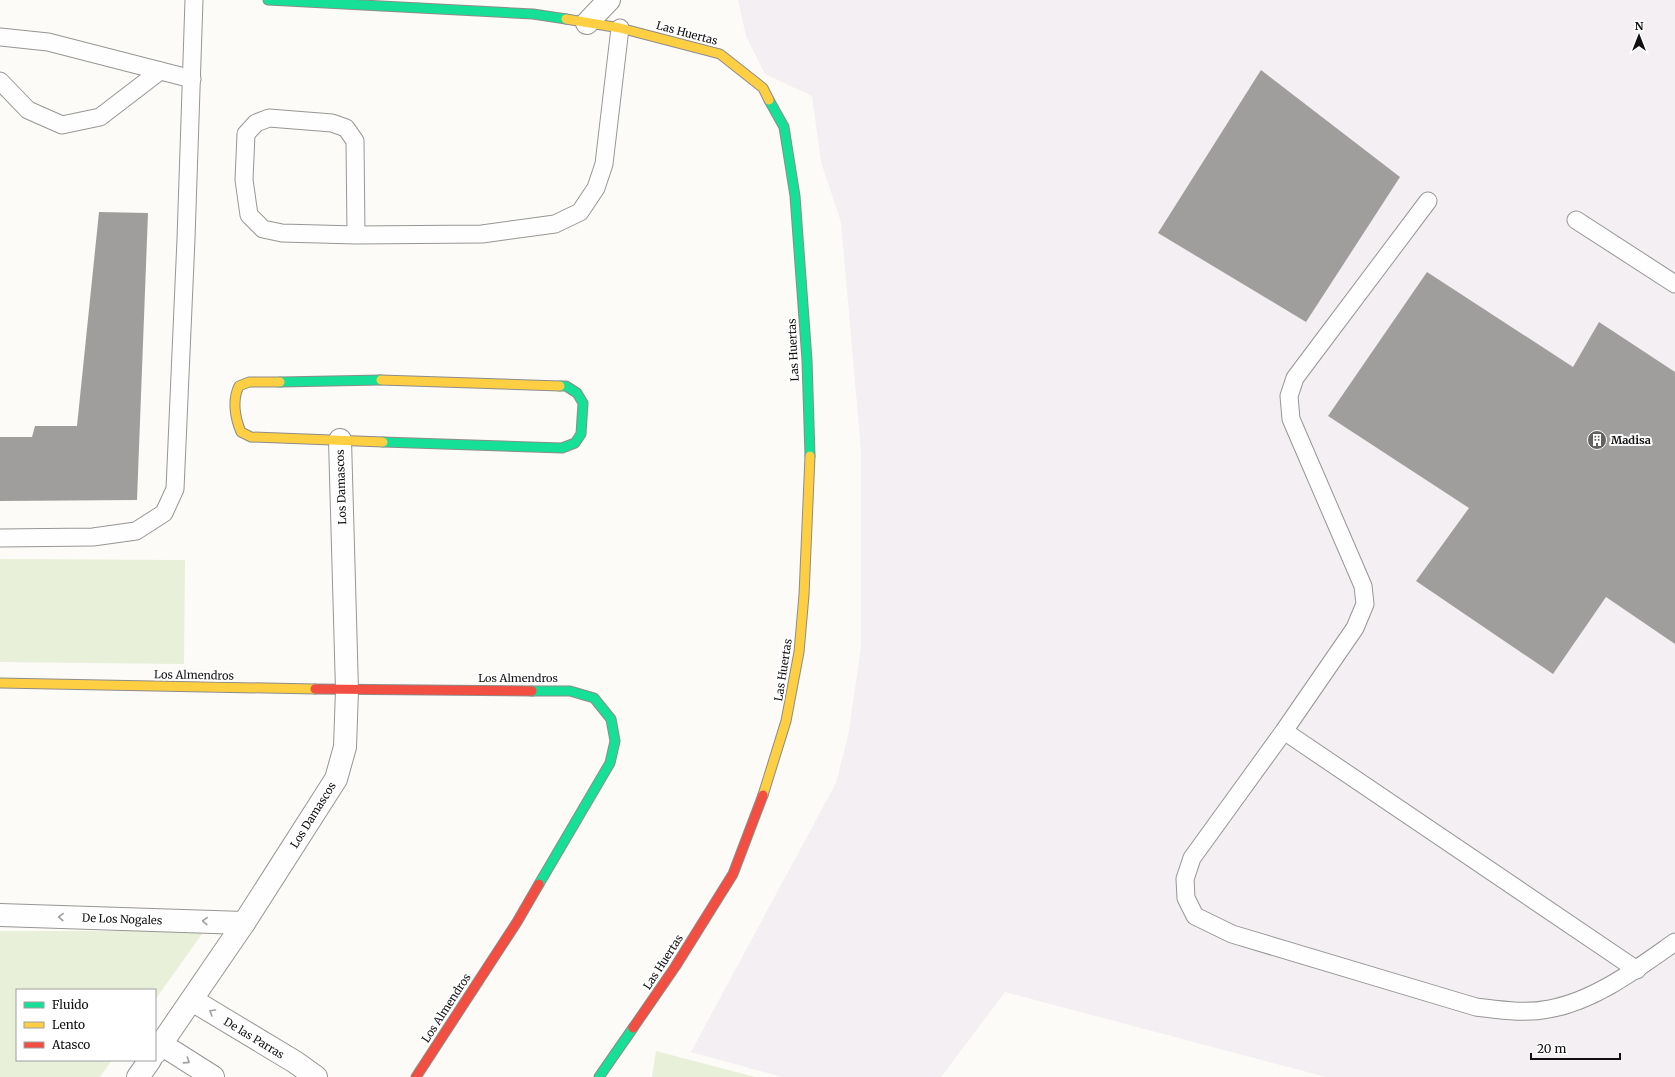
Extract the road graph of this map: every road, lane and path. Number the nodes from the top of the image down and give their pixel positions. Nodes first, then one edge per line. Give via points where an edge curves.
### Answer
1 (194, 0) edge
2 (268, 0) edge
3 (609, 0) edge
4 (587, 22) junction
5 (620, 28) junction
6 (0, 37) edge
7 (160, 71) junction
8 (192, 79) junction
9 (0, 81) edge
10 (1428, 201) dead end
11 (1576, 220) dead end
12 (356, 235) junction
13 (1675, 284) edge
14 (340, 440) junction
15 (0, 538) edge
16 (0, 683) edge
17 (347, 690) junction
18 (1284, 731) junction
19 (0, 915) edge
20 (244, 922) junction
21 (1675, 942) edge
22 (1637, 970) junction
23 (192, 1000) junction
24 (156, 1051) edge
25 (156, 1052) edge
26 (149, 1061) edge
27 (138, 1077) edge
28 (213, 1077) edge
29 (316, 1077) edge
30 (416, 1077) edge
31 (599, 1077) edge

1 - 8 lane
2 - 4 street, Las Huertas via 533,14
3 - 4 street
4 - 5 street, Las Huertas
5 - 12 lane via 604,164 596,188 580,212 555,224 482,234
5 - 31 street, Las Huertas via 720,54 763,88 784,127 795,203 807,360 810,469 799,652 786,721 762,800 733,874 675,967
6 - 7 lane via 48,42
7 - 8 lane
7 - 9 lane via 100,117 62,124 28,110
8 - 15 lane via 175,489 164,513 136,531 93,538
10 - 18 lane via 1296,378 1289,396 1291,419 1363,586 1365,604 1355,628
11 - 13 lane
12 - 12 lane via 282,233 263,229 249,215 244,180 246,134 256,123 269,118 332,123 346,128 355,141
14 - 14 street via 562,448 575,443 581,434 583,403 577,393 566,386 381,380 249,382 239,386 235,394 236,420 241,432 251,437
14 - 17 street, Los Damascos
16 - 17 street, Los Almendros
17 - 20 street, Los Damascos via 345,747 336,779
17 - 30 street, Los Almendros via 570,690 594,698 611,719 615,741 610,763 517,922
18 - 22 lane
18 - 22 lane via 1192,858 1185,879 1186,898 1195,916 1232,934 1476,1007 1512,1012 1550,1009 1588,998
20 -> 19 street, De Los Nogales
20 - 23 street, Los Damascos
21 - 22 lane
23 - 24 street, Los Damascos
29 -> 23 street, De las Parras
25 -> 28 street
26 - 27 street, Los Damascos

